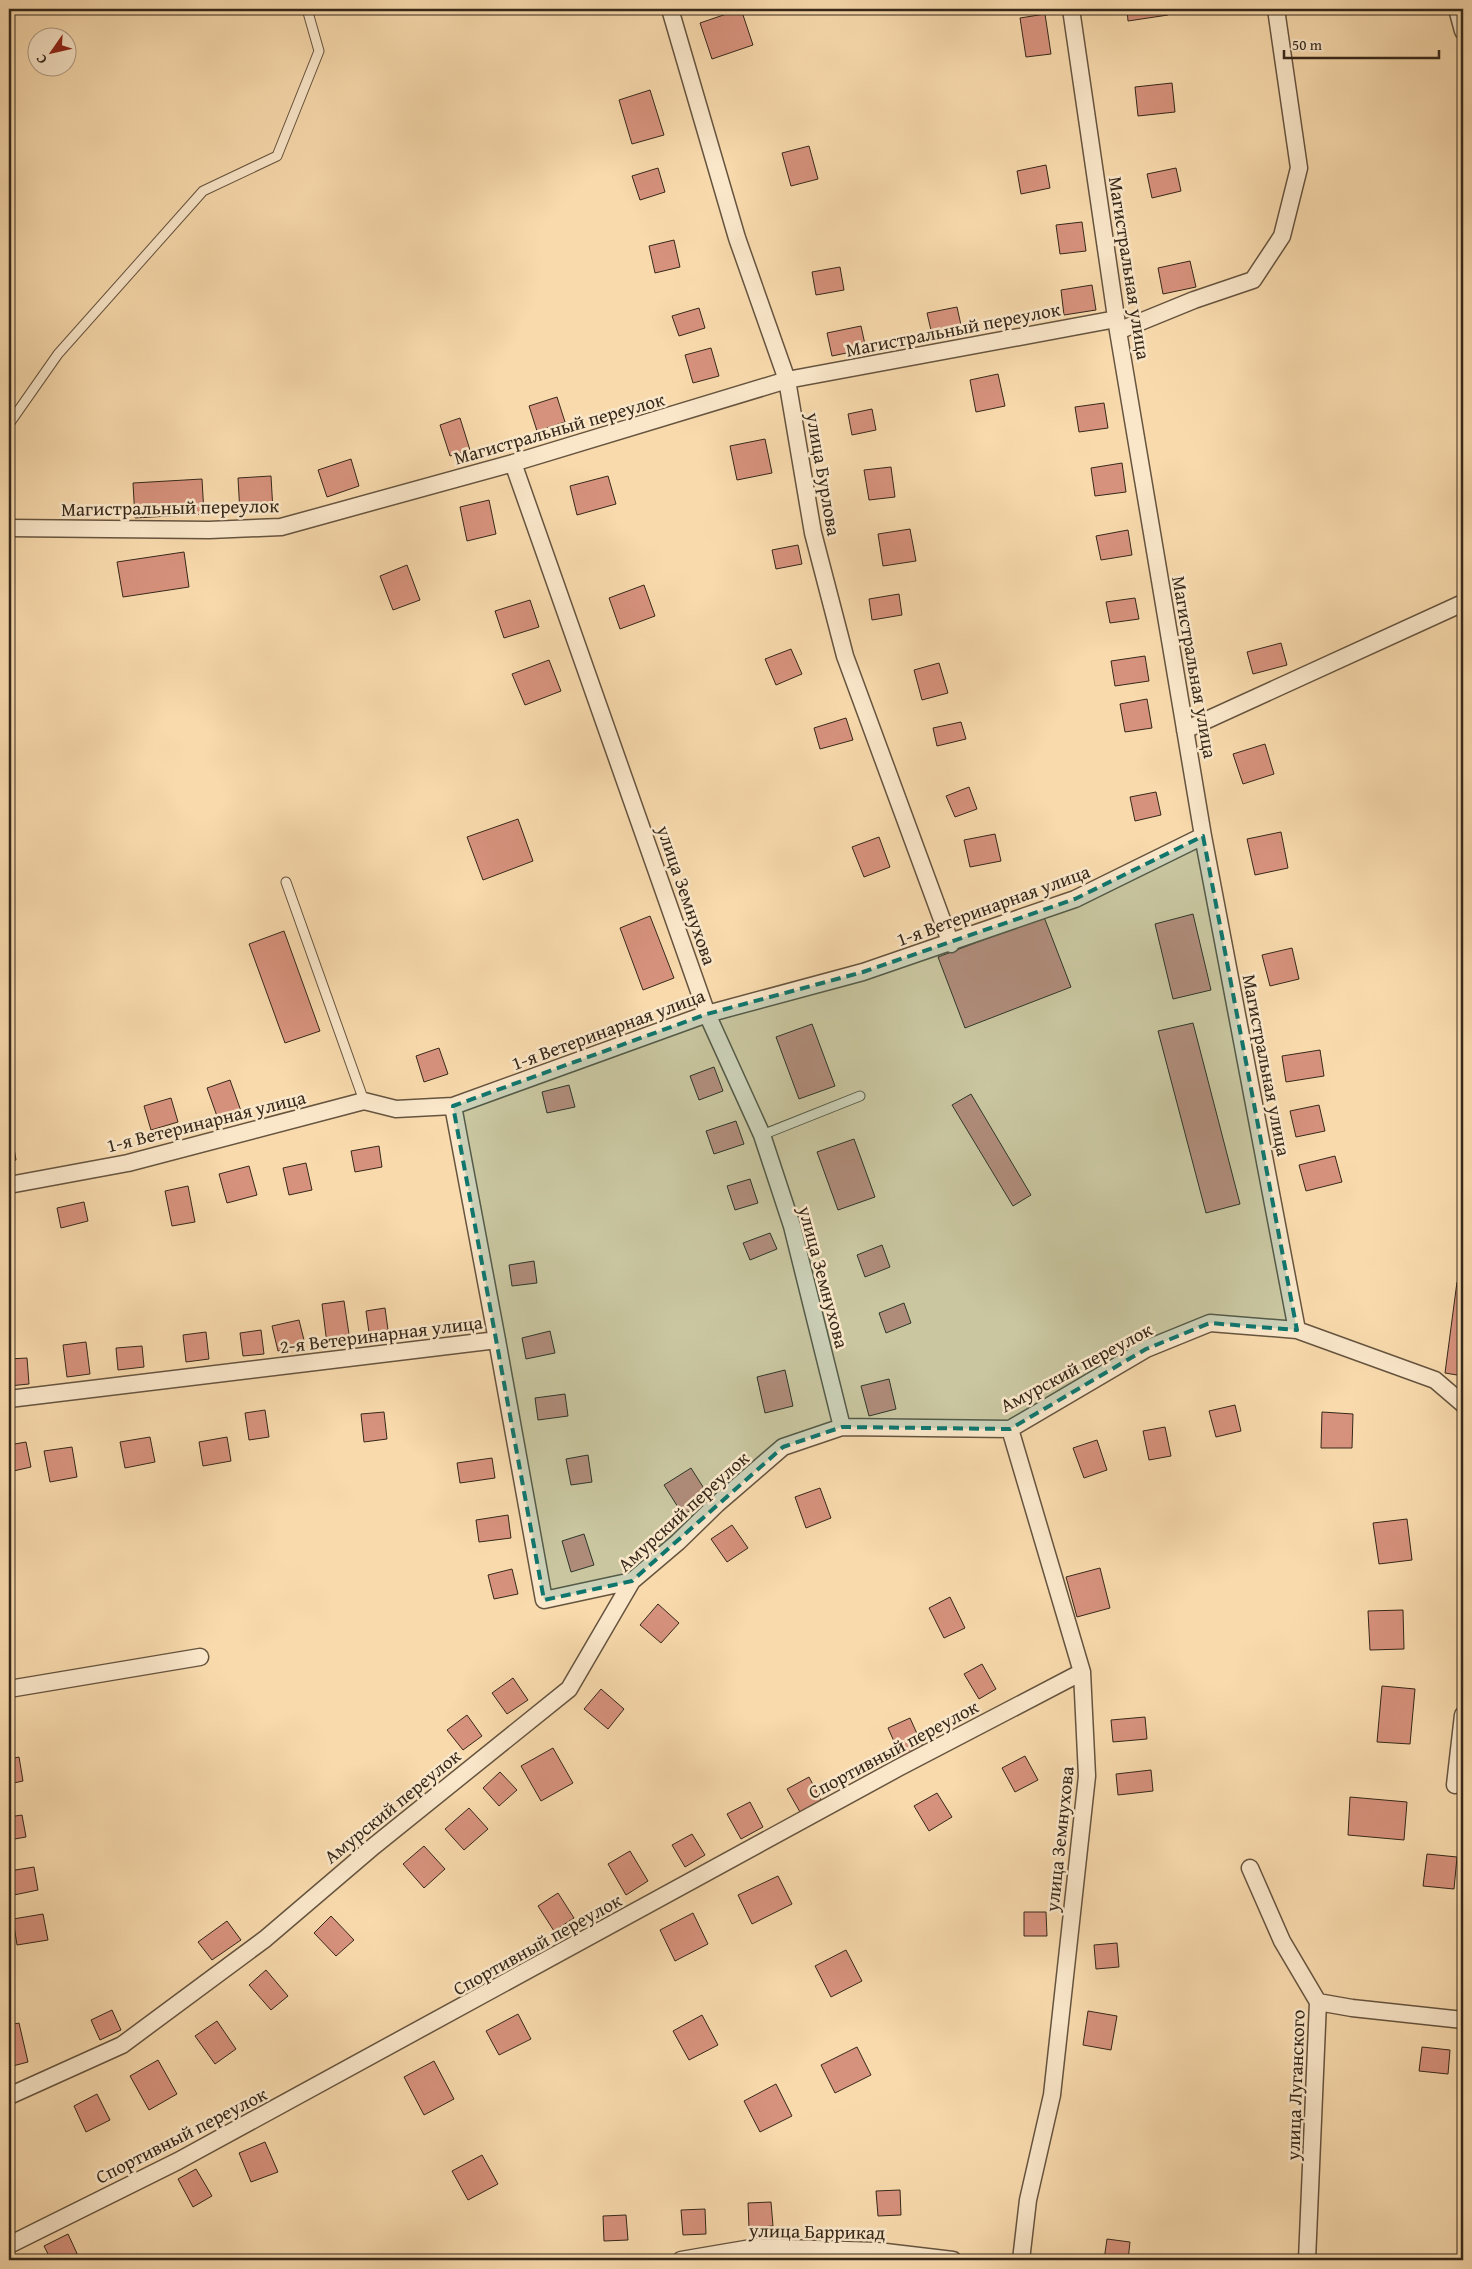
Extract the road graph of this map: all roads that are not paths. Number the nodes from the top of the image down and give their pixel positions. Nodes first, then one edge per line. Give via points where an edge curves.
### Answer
1 (307, 9) edge
2 (670, 9) edge
3 (1071, 9) edge
4 (1276, 9) edge
5 (1457, 9) edge
6 (1463, 30) edge
7 (1117, 325) junction
8 (787, 380) junction
9 (9, 424) edge
10 (514, 463) junction
11 (9, 528) edge
12 (1463, 603) edge
13 (1185, 730) junction
14 (1203, 836) junction
15 (286, 882) dead end
16 (951, 944) junction
17 (707, 1014) junction
18 (860, 1096) dead end
19 (364, 1101) junction
20 (453, 1106) junction
21 (762, 1135) junction
22 (9, 1185) edge
23 (1297, 1330) junction
24 (496, 1340) junction
25 (9, 1399) edge
26 (1463, 1404) edge
27 (842, 1427) junction
28 (1010, 1428) junction
29 (632, 1581) junction
30 (200, 1658) dead end
31 (1082, 1672) junction
32 (9, 1689) edge
33 (1463, 1715) edge
34 (1455, 1785) dead end
35 (1250, 1868) dead end
36 (1318, 2002) junction
37 (1463, 2020) edge
38 (9, 2096) edge
39 (9, 2245) edge
40 (681, 2260) edge
41 (953, 2260) edge
42 (1021, 2260) edge
43 (1308, 2260) edge

1 - 9 lane via 320,51 277,156 202,191 58,354
2 - 8 street, улица Бурлова via 737,238
3 - 7 street, Магистральная улица
4 - 7 street, Магистральный переулок via 1299,168 1282,236 1253,280
5 - 6 street
7 - 8 street, Магистральный переулок
7 - 13 street, Магистральная улица
8 - 10 street, Магистральный переулок
8 - 16 street, улица Бурлова via 813,533 845,656
10 - 11 street, Магистральный переулок via 281,527 209,530
10 - 17 street, улица Земнухова
12 - 13 street
13 - 14 street, Магистральная улица
14 - 16 street, 1-я Ветеринарная улица via 1075,900
14 - 23 street, Магистральная улица
15 - 19 lane
16 - 17 street, 1-я Ветеринарная улица via 863,972
17 - 20 street, 1-я Ветеринарная улица
17 - 21 street, улица Земнухова
18 - 21 lane
19 - 20 street, 1-я Ветеринарная улица via 396,1109
19 - 22 street, 1-я Ветеринарная улица via 128,1163
20 - 24 street
21 - 27 street, улица Земнухова via 792,1226
23 - 26 street, Амурский переулок via 1436,1380
23 - 28 street, Амурский переулок via 1210,1323 1146,1349
24 - 25 street, 2-я Ветеринарная улица
24 - 29 street, 2-я Ветеринарная улица via 544,1600
27 - 28 street, Амурский переулок
27 - 29 street, Амурский переулок via 783,1448
28 - 31 street, улица Земнухова
29 - 38 street, Амурский переулок via 569,1689 374,1846 265,1939 122,2045
30 - 32 street
31 - 39 street, Спортивный переулок via 898,1768 178,2161
31 - 42 street, улица Земнухова via 1087,1776 1052,2095 1028,2200
33 - 34 street
35 - 36 street, улица Луганского via 1282,1941
36 - 37 street
36 - 43 street, улица Луганского
40 - 41 street, улица Баррикад via 758,2247 878,2251

